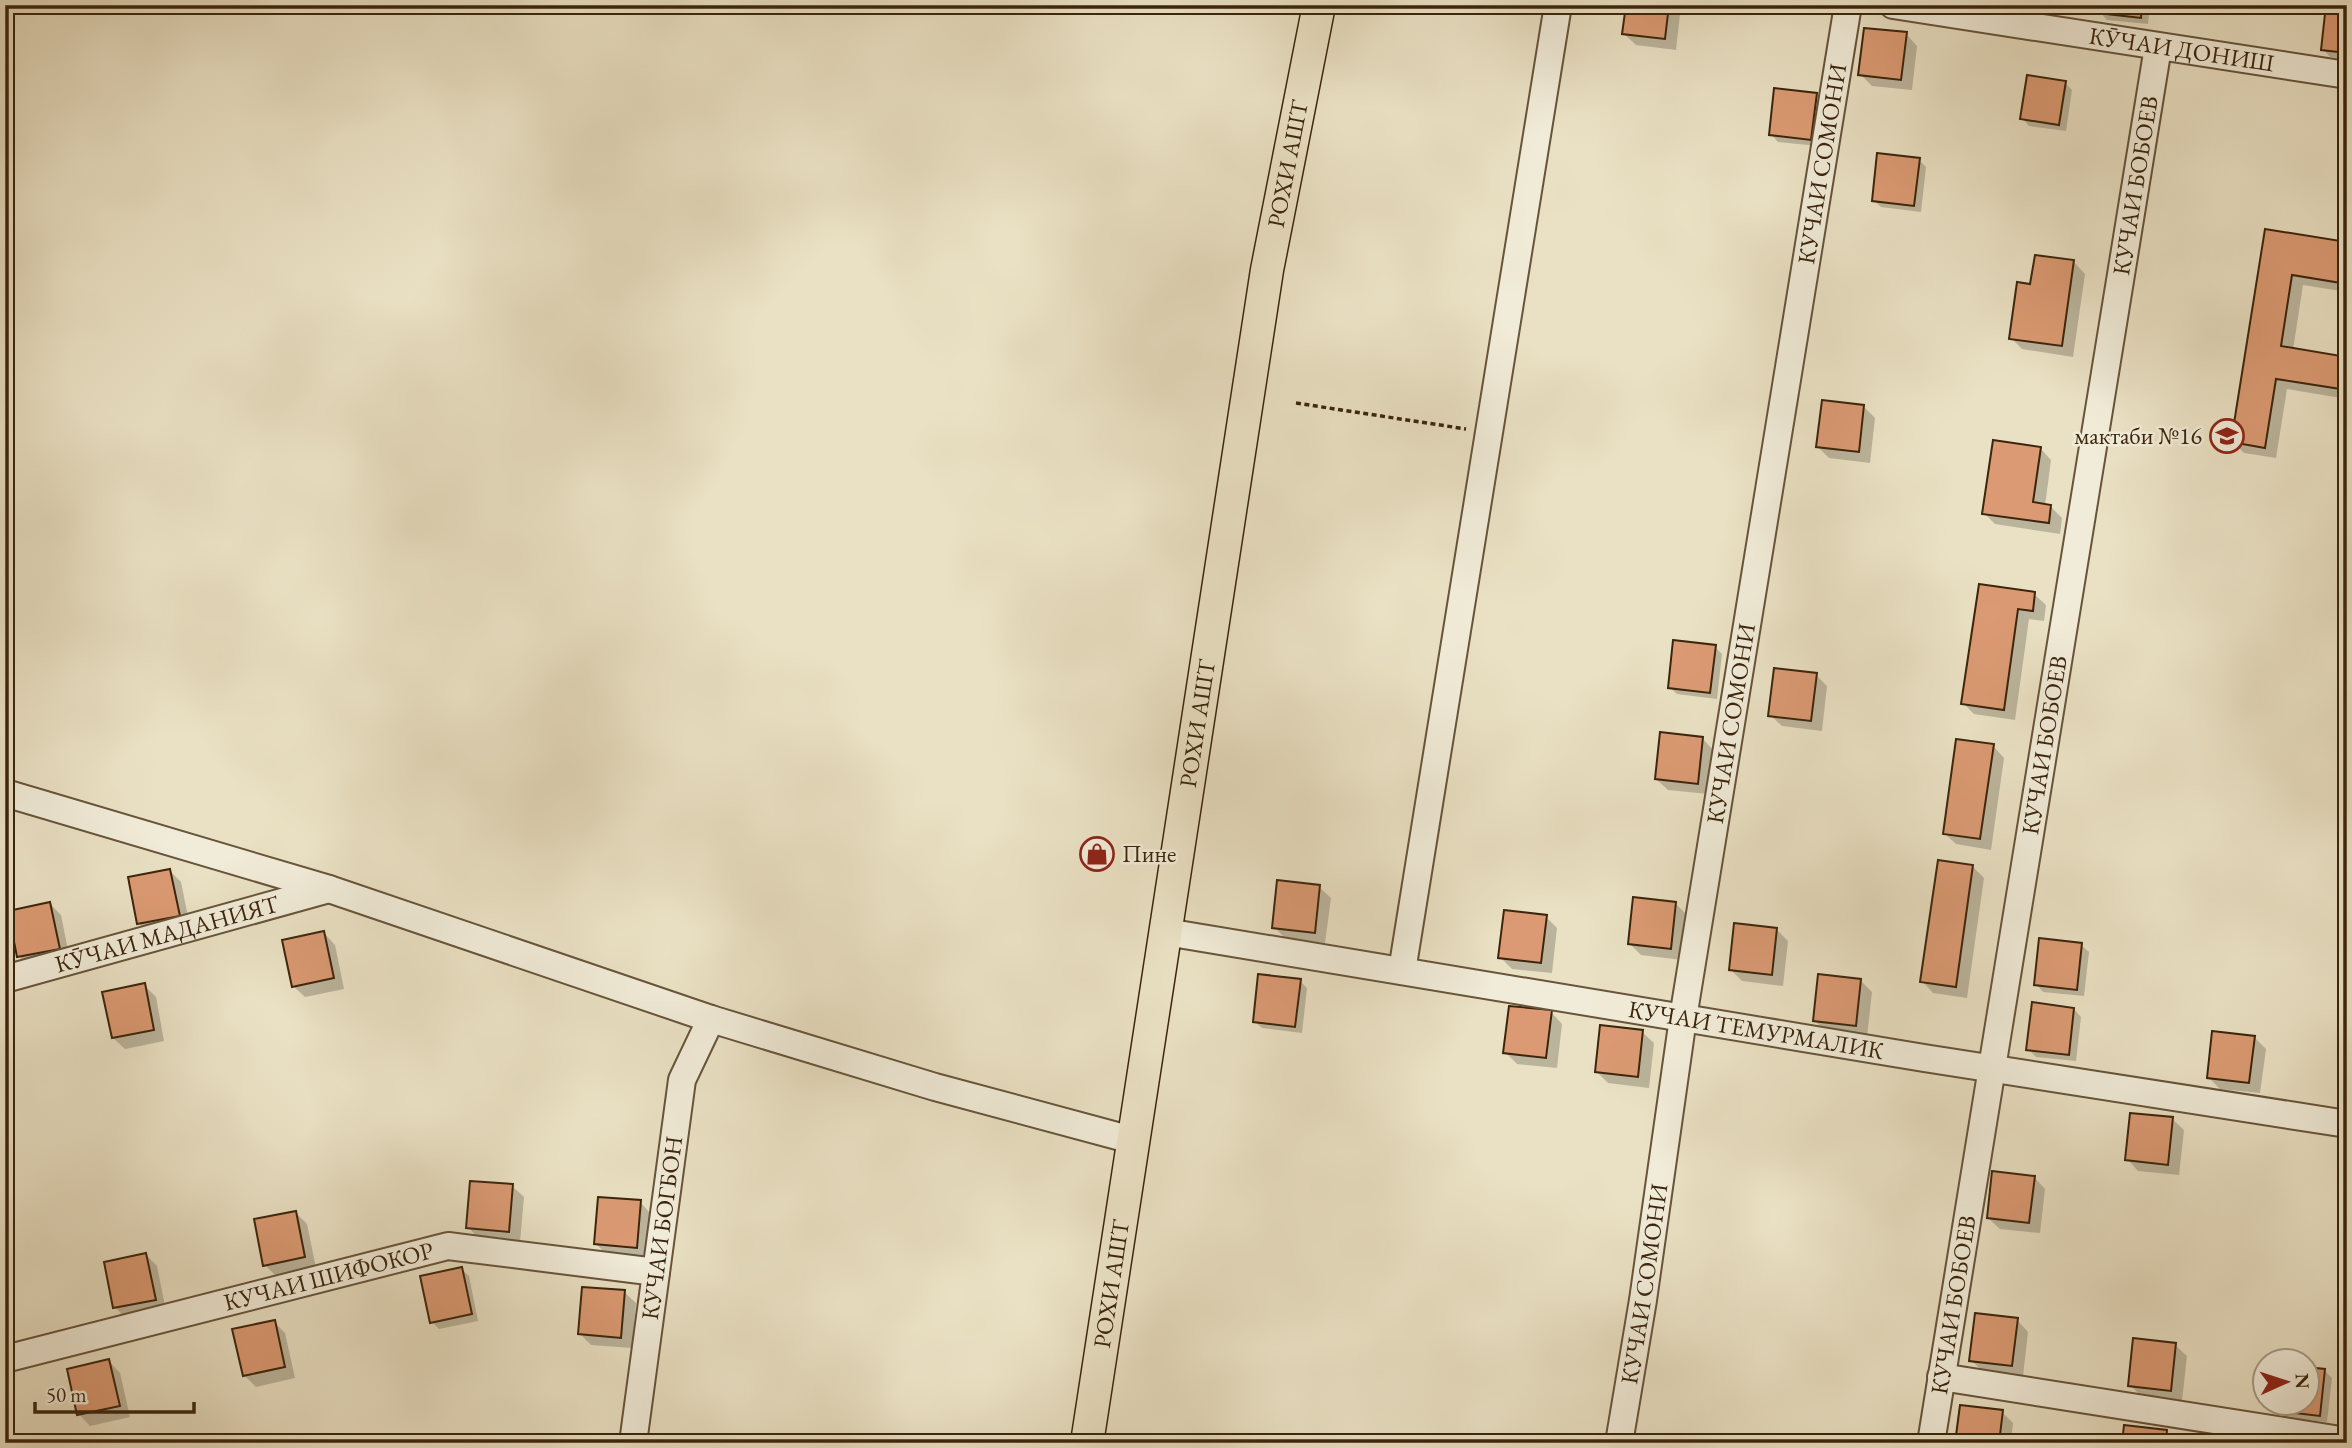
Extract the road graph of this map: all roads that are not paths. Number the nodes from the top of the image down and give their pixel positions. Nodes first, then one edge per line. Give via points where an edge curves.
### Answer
1 (1319, 5) edge
2 (1558, 5) edge
3 (1849, 5) edge
4 (1893, 5) edge
5 (2158, 47) junction
6 (2347, 75) edge
7 (5, 793) edge
8 (329, 889) junction
9 (1166, 932) junction
10 (1402, 971) junction
11 (5, 979) edge
12 (711, 1018) junction
13 (1683, 1018) junction
14 (1990, 1068) junction
15 (2347, 1124) edge
16 (1132, 1140) junction
17 (656, 1272) junction
18 (5, 1359) edge
19 (1941, 1377) junction
20 (2347, 1441) edge
21 (633, 1443) edge
22 (1087, 1443) edge
23 (1619, 1443) edge
24 (1931, 1443) edge

1 - 9 main road, РОХИ АШТ via 1267,270
2 - 10 street
3 - 13 street, КУЧАИ СОМОНИ
4 - 5 street, КӮЧАИ ДОНИШ
5 - 6 street, КӮЧАИ ДОНИШ
5 - 14 street, КУЧАИ БОБОЕВ
7 - 8 street
8 - 11 street, КӮЧАИ МАДАНИЯТ
8 - 12 street
9 - 10 street, КУЧАИ ТЕМУРМАЛИК
9 - 16 main road, РОХИ АШТ
10 - 13 street, КУЧАИ ТЕМУРМАЛИК
12 - 16 street via 935,1087
12 - 17 street, КУЧАИ БОГБОН via 682,1080
13 - 14 street, КУЧАИ ТЕМУРМАЛИК
13 - 23 street, КУЧАИ СОМОНИ
14 - 15 street, КУЧАИ ТЕМУРМАЛИК
14 - 19 street, КУЧАИ БОБОЕВ
16 - 22 main road, РОХИ АШТ
17 - 18 street, КУЧАИ ШИФОКОР via 447,1246
17 - 21 street, КУЧАИ БОГБОН
19 - 20 street
19 - 24 street, КУЧАИ БОБОЕВ

